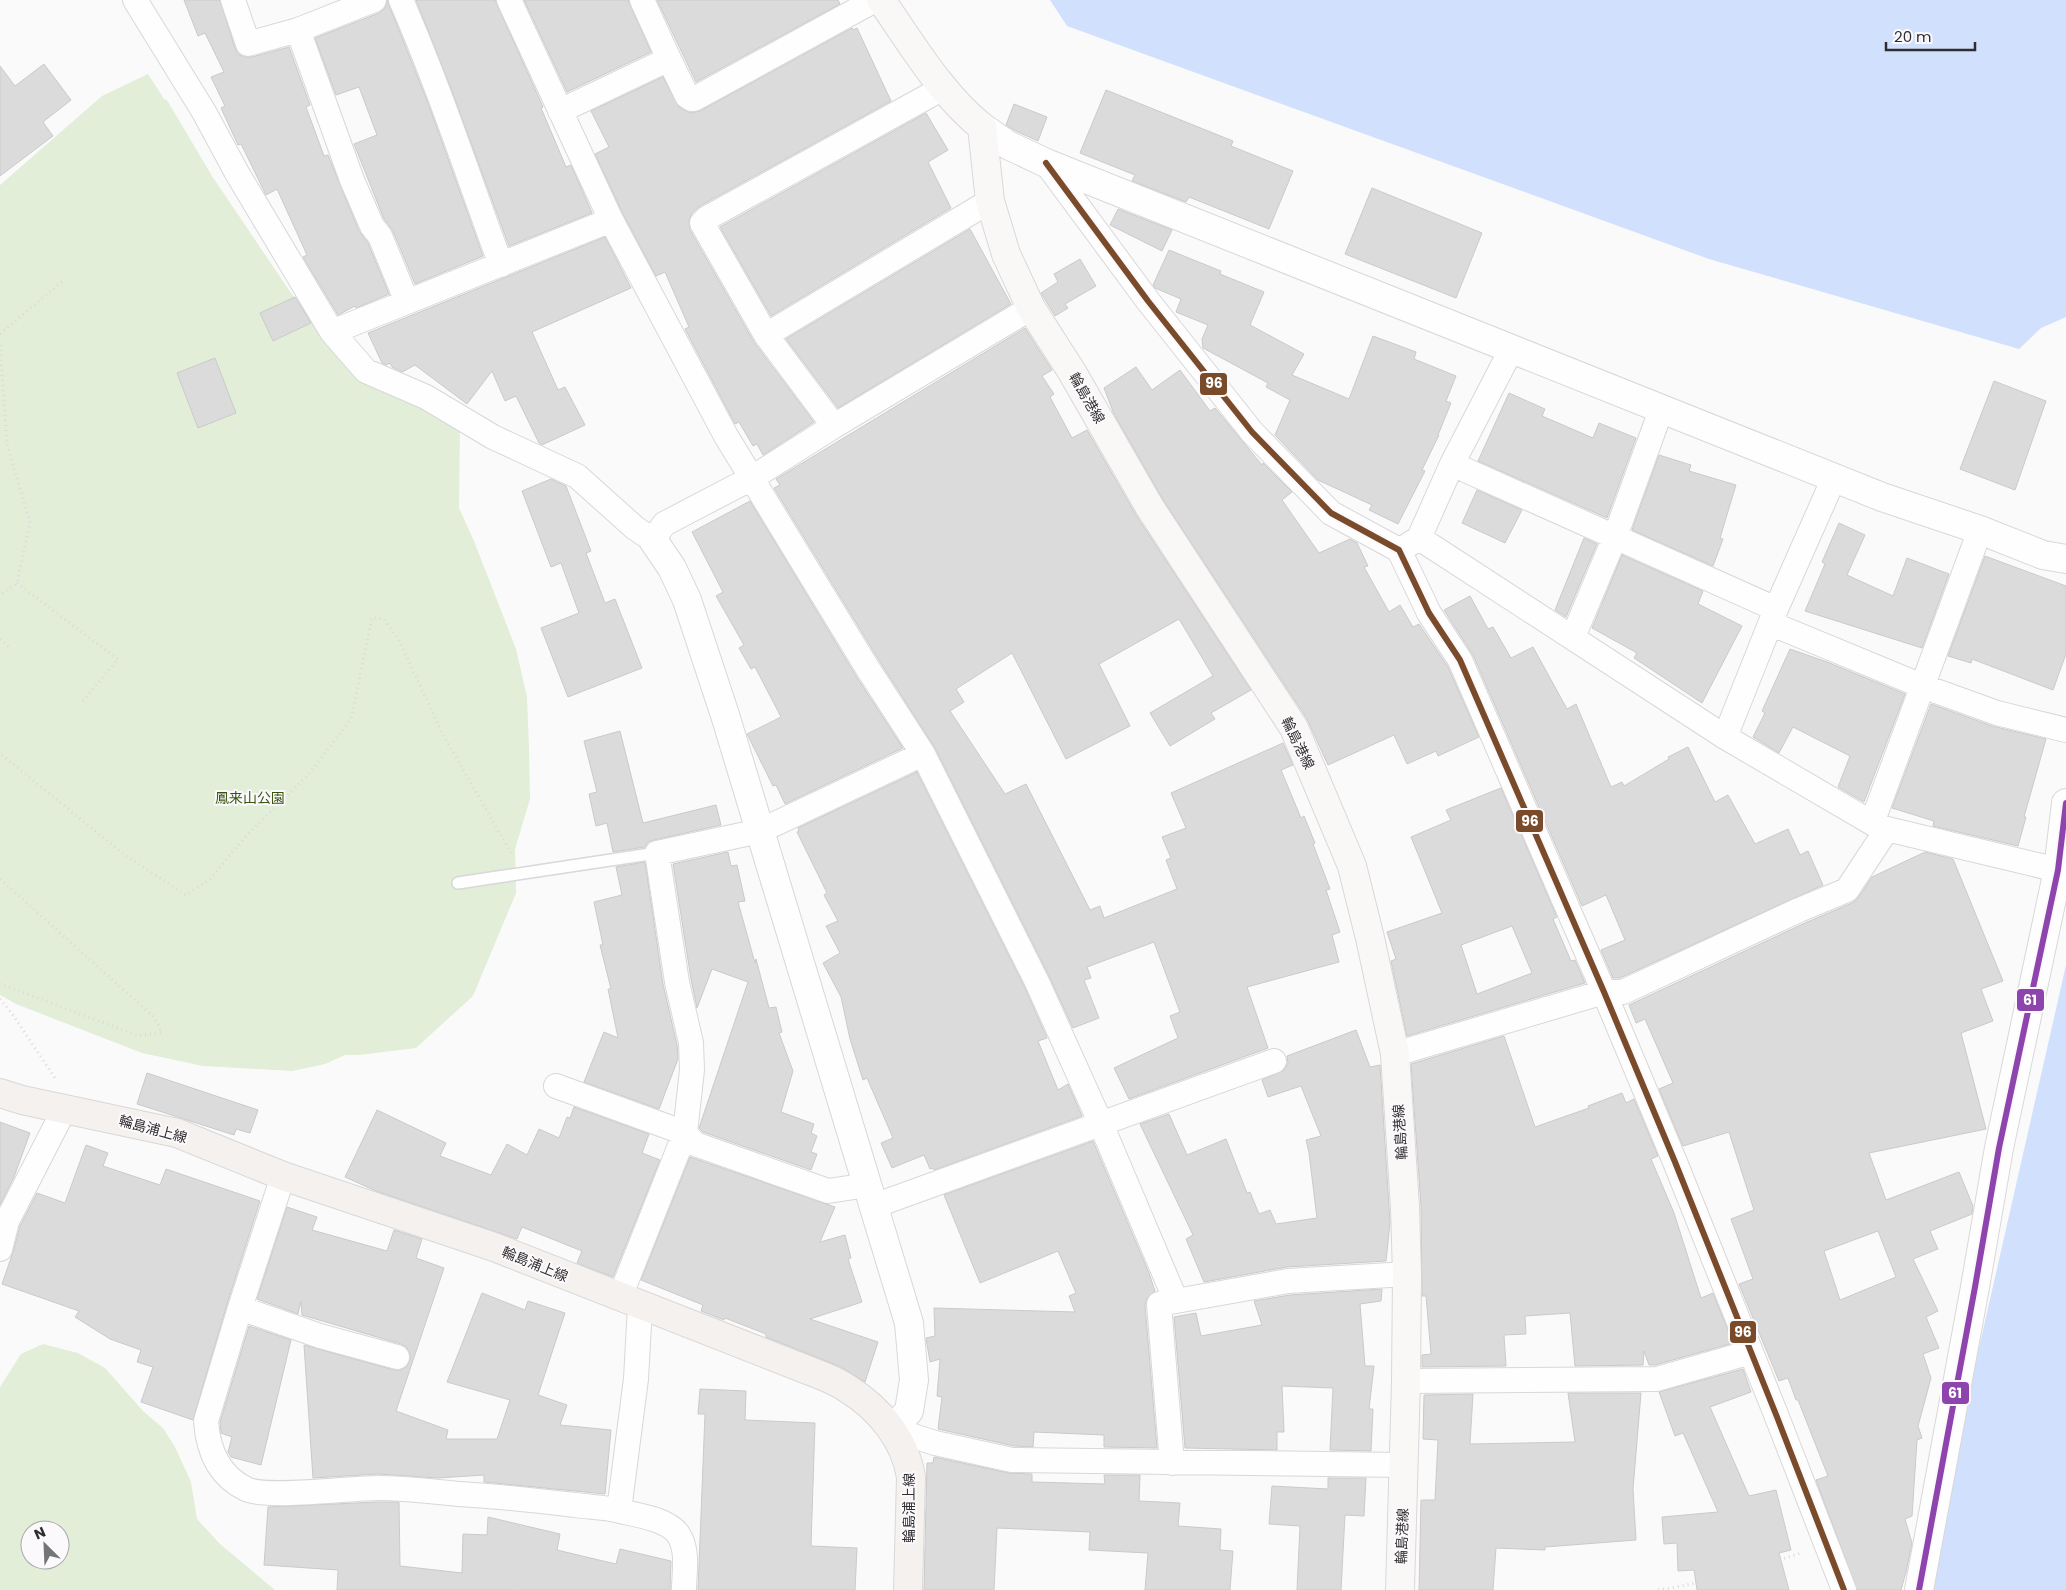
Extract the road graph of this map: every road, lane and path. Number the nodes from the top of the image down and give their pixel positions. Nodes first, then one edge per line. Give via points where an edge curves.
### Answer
1 (135, 0) edge
2 (233, 0) edge
3 (374, 0) edge
4 (401, 0) edge
5 (509, 0) edge
6 (642, 0) edge
7 (875, 0) edge
8 (881, 0) edge
9 (322, 10) edge
10 (298, 30) junction
11 (669, 59) junction
12 (943, 88) junction
13 (560, 111) junction
14 (982, 127) junction
15 (1046, 163) junction
16 (990, 200) junction
17 (611, 220) junction
18 (501, 264) junction
19 (65, 279) dead end
20 (407, 302) junction
21 (1031, 308) junction
22 (332, 332) junction
23 (0, 334) edge
24 (766, 335) junction
25 (0, 345) edge
26 (1511, 350) junction
27 (1661, 410) junction
28 (834, 426) junction
29 (1452, 464) junction
30 (752, 478) junction
31 (1834, 478) junction
32 (1980, 530) junction
33 (1615, 537) junction
34 (1419, 538) junction
35 (653, 540) junction
36 (1399, 550) junction
37 (2066, 559) edge
38 (16, 583) junction
39 (0, 595) edge
40 (1774, 616) junction
41 (1573, 637) junction
42 (0, 639) edge
43 (9, 647) dead end
44 (1922, 686) junction
45 (83, 701) dead end
46 (2066, 730) edge
47 (1725, 737) junction
48 (923, 754) junction
49 (2, 755) dead end
50 (2066, 803) edge
51 (1880, 826) junction
52 (760, 831) junction
53 (657, 852) junction
54 (2058, 870) junction
55 (523, 873) junction
56 (0, 879) edge
57 (458, 883) dead end
58 (0, 984) edge
59 (1604, 992) junction
60 (0, 999) edge
61 (1395, 1054) junction
62 (1274, 1061) dead end
63 (556, 1086) dead end
64 (0, 1093) edge
65 (64, 1108) junction
66 (1101, 1124) junction
67 (685, 1133) junction
68 (283, 1176) junction
69 (871, 1195) junction
70 (0, 1249) edge
71 (1407, 1274) junction
72 (1176, 1301) junction
73 (630, 1302) junction
74 (240, 1308) junction
75 (1751, 1352) junction
76 (397, 1357) dead end
77 (1406, 1381) junction
78 (892, 1428) junction
79 (1172, 1463) junction
80 (1404, 1465) junction
81 (523, 1499) junction
82 (619, 1510) junction
83 (1827, 1544) junction
84 (515, 1590) edge
85 (684, 1590) edge
86 (908, 1590) edge
87 (1400, 1590) edge
88 (1658, 1590) edge
89 (1844, 1590) edge
90 (1919, 1590) edge

1 - 22 street
2 - 10 street via 248,44
3 - 9 street
4 - 18 street via 451,123
5 - 13 street
6 - 11 street
7 - 11 street via 694,99 687,96
8 - 12 main road
9 - 10 street
10 - 20 street via 352,180 372,226 380,236
11 - 13 street
12 - 14 main road via 962,111
12 - 24 street via 703,220 703,228
13 - 17 street
14 - 15 street via 1008,145
14 - 16 main road, 輪島港線
15 - 26 street
15 - 36 street via 1148,301 1252,432 1331,513
16 - 21 main road, 輪島港線 via 1006,254
16 - 24 street
17 - 18 street
17 - 30 street via 726,436
18 - 20 street
19 - 23 path
20 - 22 street
21 - 28 street
21 - 61 main road, 輪島港線 via 1149,506 1294,728 1352,866
22 - 35 street via 366,371 426,397 493,437 577,476
24 - 28 street
25 - 38 path via 7,444 30,523
26 - 27 street
26 - 29 street
27 - 31 street
27 - 33 street
28 - 30 street
29 - 33 street
29 - 34 street
30 - 35 street via 664,524
30 - 48 street
31 - 32 street
31 - 40 street
32 - 37 street via 2043,555
32 - 44 street
33 - 40 street
33 - 41 street
34 - 36 street
34 - 41 street
35 - 52 street via 672,568 687,600
36 - 59 street via 1428,613 1460,660
38 - 39 path
38 - 45 path via 118,659
40 - 44 street
40 - 47 street
41 - 47 street
42 - 43 path
44 - 46 street via 1997,714
44 - 51 street
47 - 51 street
48 - 52 street
48 - 66 street via 1037,982
49 - 55 path via 126,856 186,895 210,879 248,834 308,774 350,719 372,618 384,619 399,640 441,730
50 - 54 street
51 - 54 street
51 - 59 street via 1847,890 1623,992
52 - 53 street
52 - 69 street
53 - 55 lane
53 - 67 street via 677,982 693,1058
54 - 90 street via 1999,1148
55 - 57 lane
56 - 58 path via 154,1018 162,1032 139,1036
59 - 61 street
59 - 75 street
60 - 65 path via 54,1073
61 - 71 main road, 輪島港線
62 - 66 street
63 - 67 street
64 - 65 main road, 輪島浦上線
65 - 68 main road, 輪島浦上線 via 177,1133
65 - 70 street via 7,1221
66 - 69 street
66 - 72 street
67 - 69 street via 695,1144 828,1191
67 - 73 street
68 - 73 main road, 輪島浦上線 via 494,1248
68 - 74 street
69 - 78 street via 909,1322 914,1361 909,1411
71 - 72 street via 1288,1281
71 - 77 main road, 輪島港線
72 - 79 street via 1159,1304
73 - 78 main road, 輪島浦上線 via 848,1388
73 - 82 street via 636,1379
74 - 76 street via 320,1336
74 - 81 street via 206,1421 207,1438 213,1454 230,1479 248,1490 268,1493 380,1488
75 - 77 street via 1658,1379
75 - 83 street
77 - 80 main road, 輪島港線
78 - 79 street via 935,1443 1012,1460
78 - 86 main road, 輪島浦上線 via 909,1464 911,1477
79 - 80 street
80 - 87 main road, 輪島港線
81 - 82 street
81 - 84 path
82 - 85 street via 661,1522 678,1534 685,1560
83 - 88 path via 1760,1566
83 - 89 street

